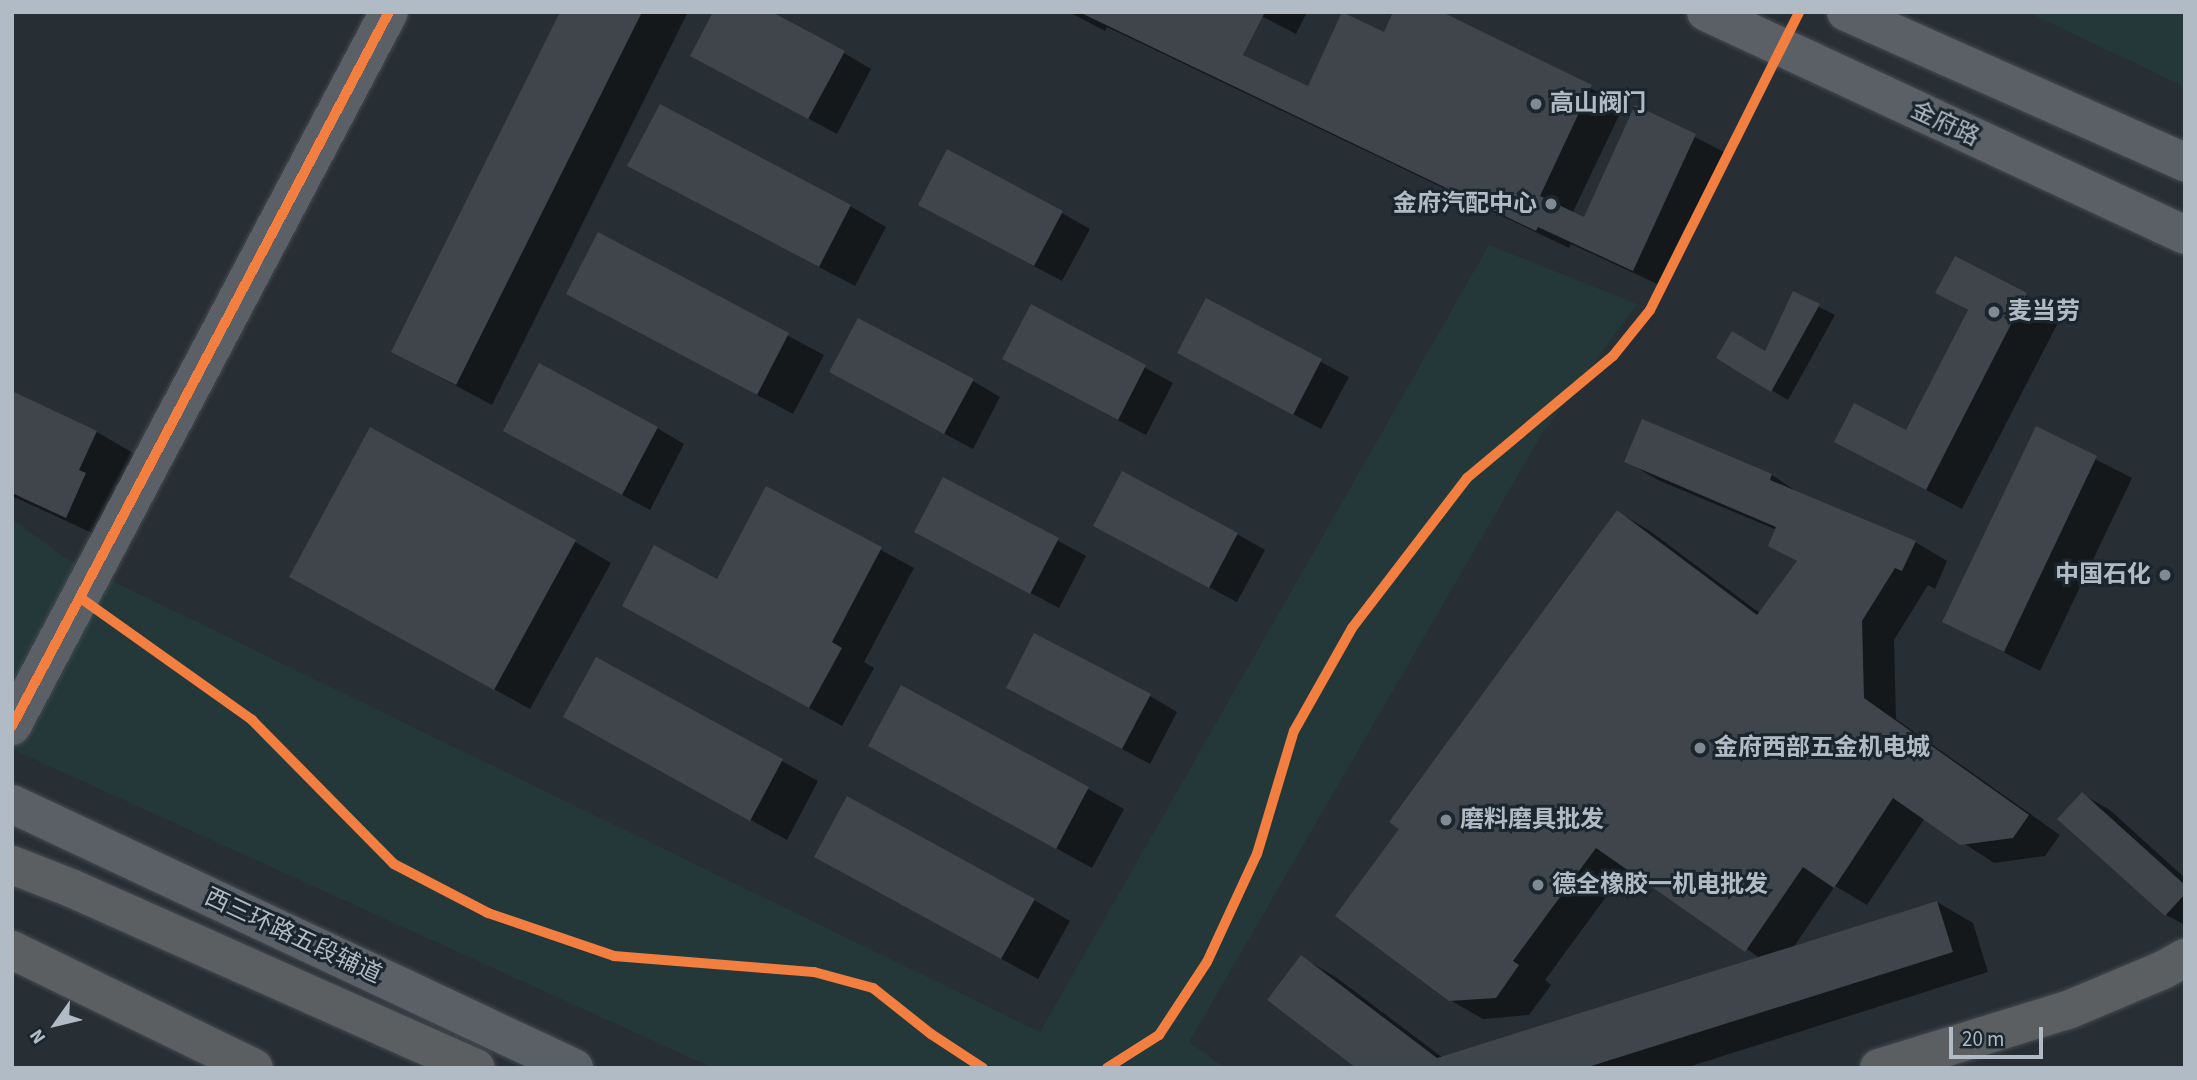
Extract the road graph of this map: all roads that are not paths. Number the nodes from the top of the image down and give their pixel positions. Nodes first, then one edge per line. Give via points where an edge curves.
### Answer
1 (389, 12) edge
2 (1706, 12) edge
3 (1846, 12) edge
4 (2185, 162) edge
5 (2185, 235) edge
6 (12, 726) edge
7 (12, 804) edge
8 (12, 865) edge
9 (12, 950) edge
10 (2185, 958) edge
11 (254, 1068) edge
12 (476, 1068) edge
13 (573, 1068) edge
14 (1879, 1068) edge

1 - 6 street
2 - 5 street, 金府路
3 - 4 street
7 - 13 street, 西三环路五段辅道
8 - 12 highway
9 - 11 highway
10 - 14 highway via 2068,1010

